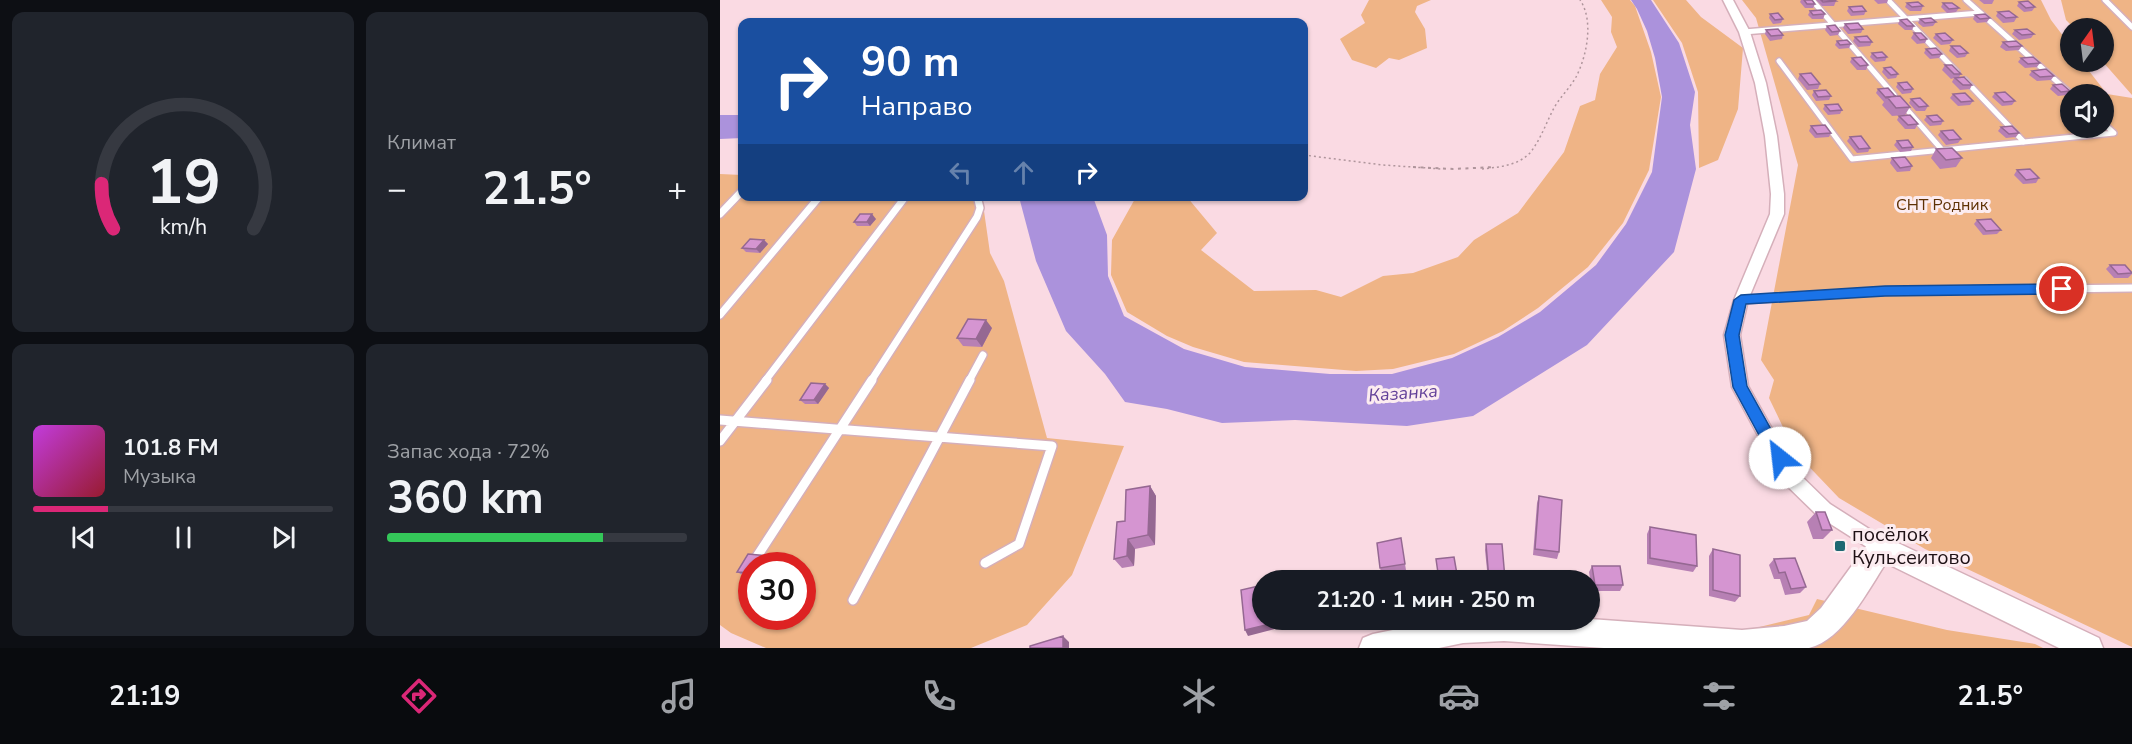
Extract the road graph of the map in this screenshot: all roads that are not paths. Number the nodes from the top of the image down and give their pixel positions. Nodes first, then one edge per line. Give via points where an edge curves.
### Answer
1 (1728, 0) edge
2 (1812, 0) edge
3 (1888, 0) edge
4 (1966, 0) edge
5 (2105, 0) edge
6 (1980, 13) junction
7 (1904, 18) junction
8 (1832, 24) junction
9 (2132, 27) edge
10 (1744, 32) junction
11 (1779, 61) dead end
12 (2060, 84) edge
13 (2065, 138) edge
14 (2025, 142) junction
15 (1942, 151) junction
16 (738, 194) edge
17 (816, 201) edge
18 (902, 201) edge
19 (978, 201) edge
20 (720, 214) edge
21 (2132, 288) edge
22 (1741, 300) junction
23 (720, 315) edge
24 (983, 355) dead end
25 (720, 420) edge
26 (735, 421) junction
27 (838, 429) junction
28 (940, 437) junction
29 (720, 441) edge
30 (1881, 547) junction
31 (759, 552) edge
32 (985, 563) dead end
33 (853, 600) dead end
34 (1372, 648) edge
35 (2089, 648) edge

1 - 10 street
2 - 8 lane
3 - 7 lane
4 - 6 lane
5 - 9 lane
6 - 7 lane
6 - 12 lane
7 - 8 lane
7 - 14 lane
8 - 10 lane
8 - 15 lane
10 - 22 street via 1760,75 1779,199 1777,214
11 - 15 lane via 1852,159
13 - 14 lane
14 - 15 lane
16 - 20 lane
17 - 23 lane
18 - 26 lane
19 - 27 lane via 977,217
21 - 22 lane via 1885,291
22 - 30 street via 1732,335 1740,387 1790,476 1824,510
24 - 28 lane
25 - 26 lane
26 - 27 lane
26 - 29 lane
27 - 28 lane
27 - 31 lane
28 - 32 lane via 1052,446 1019,544
28 - 33 lane
30 - 34 street via 1831,618 1814,633 1784,640 1742,644 1504,627 1463,629
30 - 35 street

